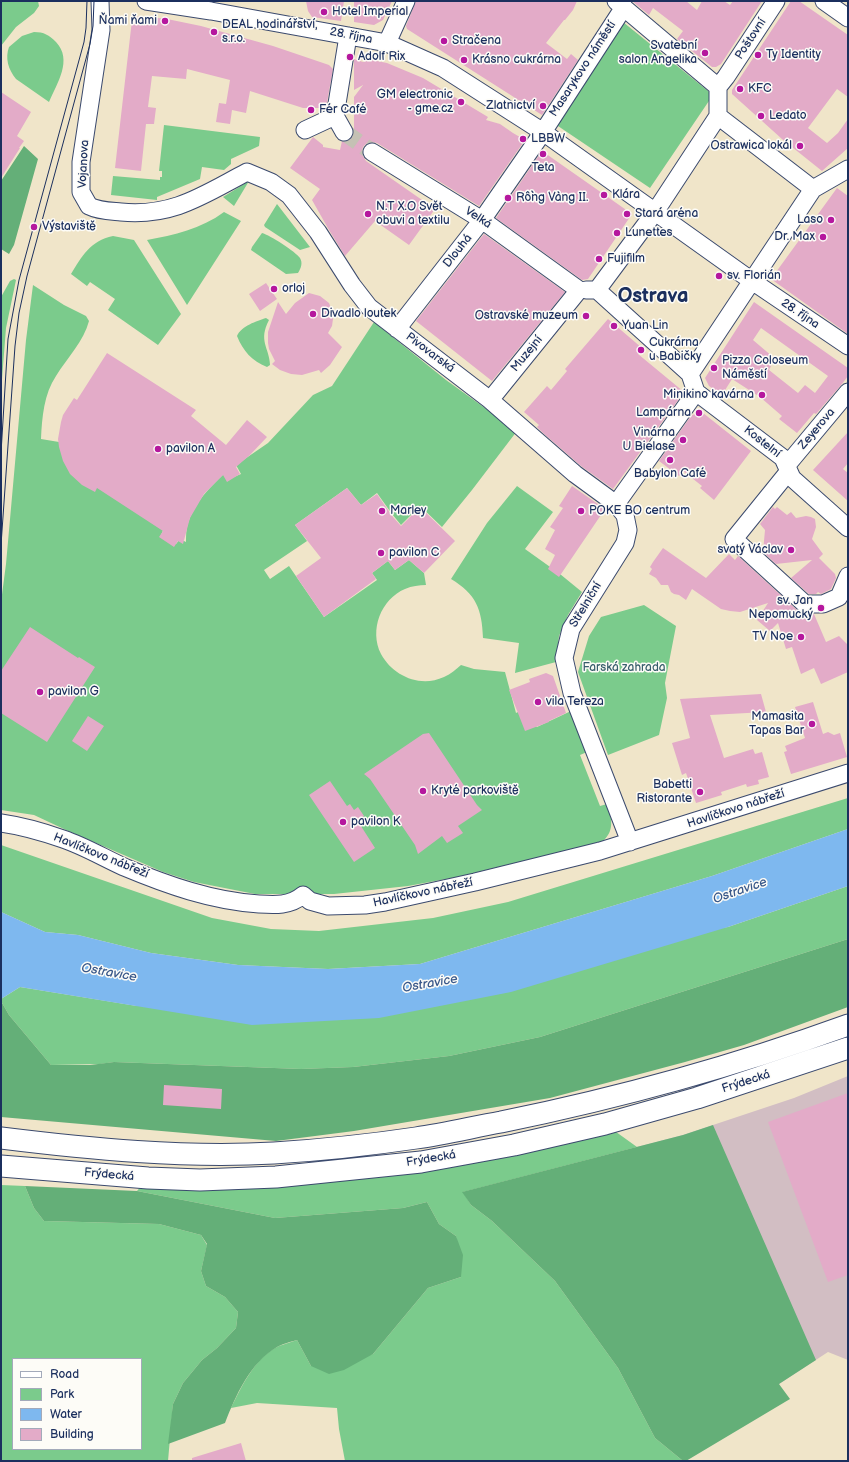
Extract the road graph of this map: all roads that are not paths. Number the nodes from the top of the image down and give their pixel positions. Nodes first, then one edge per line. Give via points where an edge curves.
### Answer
1 (100, 1) edge
2 (146, 1) edge
3 (406, 1) edge
4 (776, 1) edge
5 (824, 1) edge
6 (620, 4) edge
7 (848, 18) edge
8 (348, 36) junction
9 (387, 43) junction
10 (722, 82) junction
11 (334, 116) junction
12 (718, 116) junction
13 (539, 129) junction
14 (304, 130) dead end
15 (344, 132) tunnel mouth
16 (372, 152) tunnel mouth
17 (848, 169) edge
18 (247, 172) joint
19 (814, 189) junction
20 (655, 212) junction
21 (482, 220) junction
22 (752, 281) junction
23 (579, 290) junction
24 (597, 290) junction
25 (397, 329) junction
26 (848, 346) edge
27 (690, 374) junction
28 (699, 394) junction
29 (847, 394) edge
30 (490, 400) junction
31 (788, 468) junction
32 (616, 504) junction
33 (848, 528) edge
34 (848, 576) edge
35 (848, 773) edge
36 (1, 823) edge
37 (630, 842) junction
38 (848, 1025) edge
39 (848, 1048) edge
40 (1, 1138) edge
41 (1, 1166) edge

1 - 18 street, Vojanova via 101,30 81,162 81,192 89,206 99,210 135,213 165,210 198,199
2 - 8 street, 28. října
3 - 9 street
4 - 10 street, Poštovní
5 - 7 street
6 - 10 street, Masarykovo náměstí
6 - 13 street, Masarykovo náměstí
8 - 9 street, 28. října
8 - 11 street
9 - 13 street, 28. října via 443,68
10 - 12 street
11 - 14 street
11 - 15 street
12 - 19 street
12 - 20 street
13 - 20 street, 28. října
13 - 21 street, Dlouhá
16 - 21 street, Velká
17 - 19 street
18 - 25 street, Pivovarská via 271,182 290,195 369,307
19 - 22 street
20 - 22 street
20 - 24 street
21 - 23 street, Velká
21 - 25 street, Dlouhá
22 - 26 street, 28. října
22 - 27 street
23 - 24 street
23 - 30 street, Muzejní
24 - 27 street
25 - 30 street, Pivovarská
27 - 28 street
28 - 31 street, Kostelní via 783,458
28 - 32 street
29 - 31 street, Zeyerova
30 - 32 street, Pivovarská via 575,474
31 - 33 street, Kostelní via 792,478
31 - 34 street, Zeyerova via 734,539 805,604 823,604 839,597
32 - 37 street, Střelniční via 625,515 628,530 625,544 570,629 564,658 572,694
35 - 37 street, Havlíčkovo nábřeží
36 - 37 street, Havlíčkovo nábřeží via 21,826 64,839 125,867 194,893 228,900 276,905 289,903 303,895 310,901 328,906 385,902 532,869
38 - 40 main road, Frýdecká via 786,1047 598,1101 418,1138 273,1153 223,1154 148,1152
39 - 41 main road, Frýdecká via 697,1098 605,1124 421,1162 276,1177 200,1180

